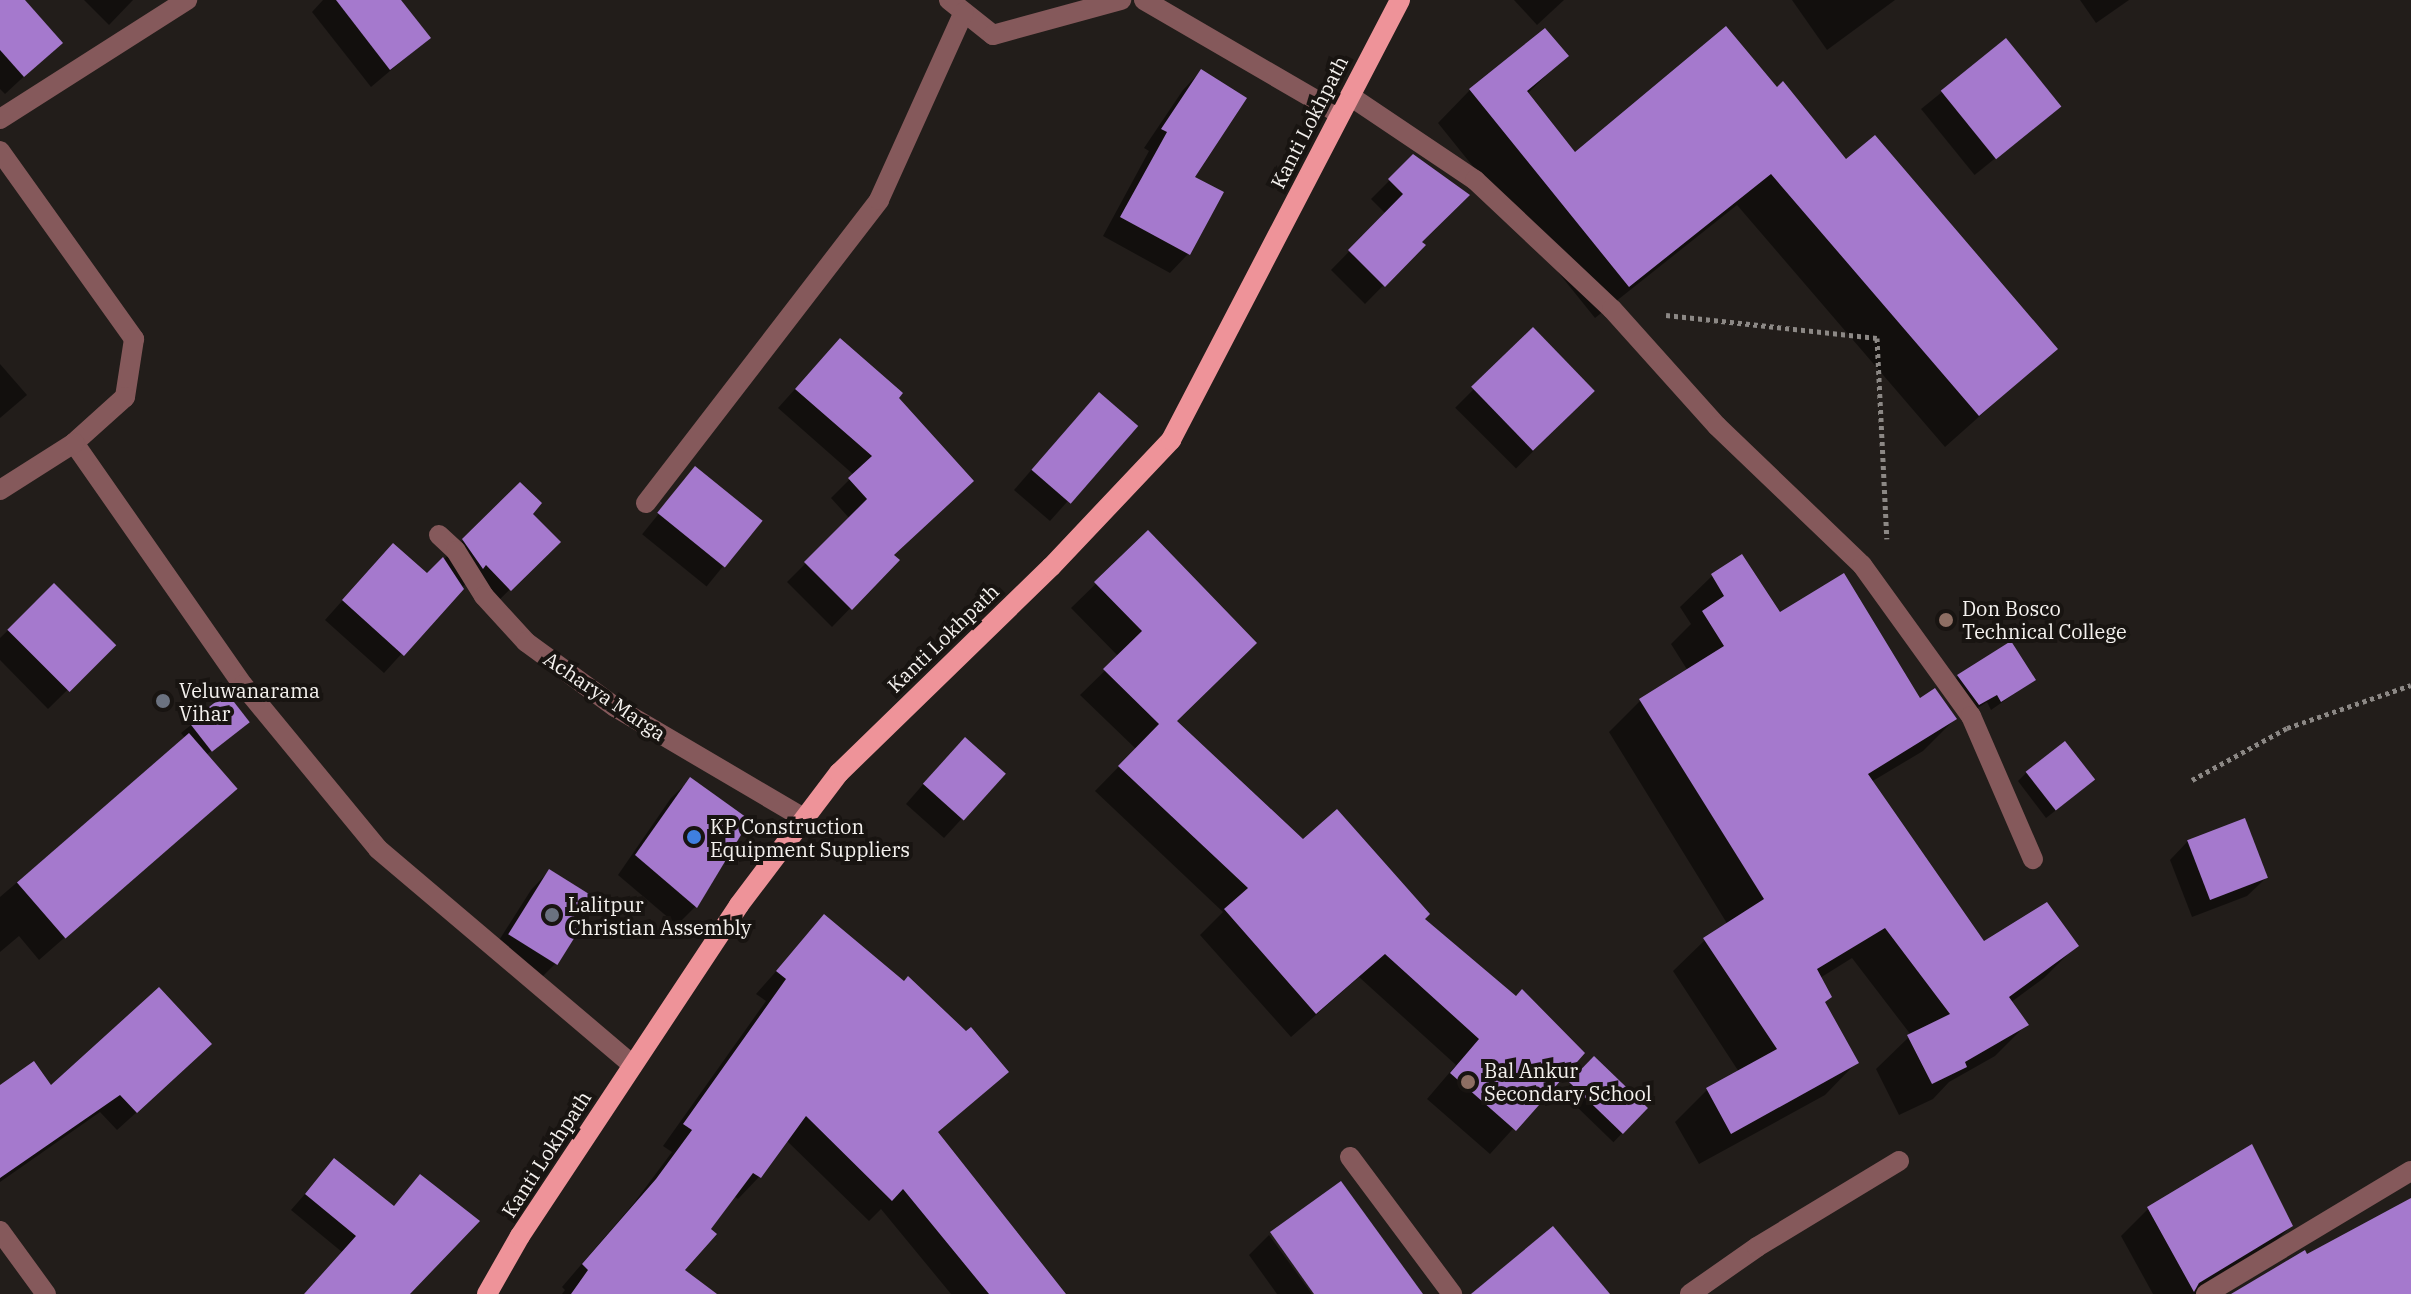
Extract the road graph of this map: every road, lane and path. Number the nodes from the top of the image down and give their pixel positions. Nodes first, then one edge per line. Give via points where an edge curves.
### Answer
1 (187, 0) edge
2 (1121, 0) edge
3 (1144, 0) edge
4 (1400, 0) edge
5 (956, 6) edge
6 (1345, 105) junction
7 (0, 119) edge
8 (0, 151) edge
9 (1612, 309) junction
10 (74, 443) junction
11 (0, 490) edge
12 (646, 503) dead end
13 (439, 535) dead end
14 (1887, 542) dead end
15 (2411, 685) edge
16 (2192, 780) dead end
17 (805, 819) junction
18 (2033, 859) dead end
19 (633, 1065) junction
20 (1350, 1157) dead end
21 (1899, 1161) dead end
22 (2411, 1171) edge
23 (0, 1231) edge
24 (46, 1294) edge
25 (487, 1294) edge
26 (1452, 1294) edge
27 (1690, 1294) edge
28 (2206, 1294) edge

1 - 7 street
2 - 5 street via 993,35
3 - 6 street
4 - 6 main road, Kanti Lokhpath
5 - 12 street via 879,200
6 - 9 street via 1475,180
6 - 17 main road, Kanti Lokhpath via 1171,440 1051,567 839,773
8 - 10 street via 134,339 125,397
9 - 14 path via 1877,338
9 - 18 street via 1717,426 1862,565 1971,716
10 - 11 street
10 - 19 street via 243,685 378,849
13 - 17 street, Acharya Marga via 526,642 615,707
15 - 16 path via 2287,728
17 - 19 main road, Kanti Lokhpath via 739,905
19 - 25 main road, Kanti Lokhpath
20 - 26 street
21 - 27 street
22 - 28 street
23 - 24 street

